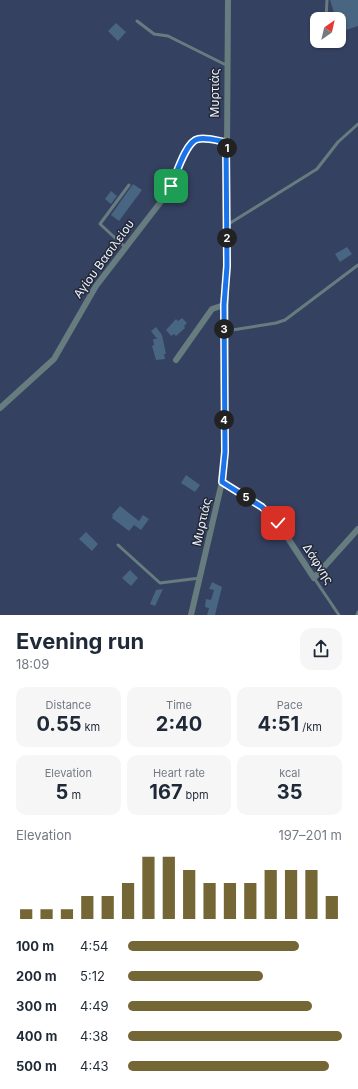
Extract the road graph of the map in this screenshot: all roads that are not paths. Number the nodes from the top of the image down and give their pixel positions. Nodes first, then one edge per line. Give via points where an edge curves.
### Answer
1 (228, 0) edge
2 (327, 0) edge
3 (326, 12) edge
4 (137, 21) dead end
5 (226, 65) junction
6 (358, 124) edge
7 (226, 142) junction
8 (129, 185) dead end
9 (227, 225) junction
10 (125, 247) junction
11 (358, 265) edge
12 (224, 305) junction
13 (224, 331) junction
14 (176, 360) dead end
15 (0, 408) edge
16 (222, 482) junction
17 (358, 529) edge
18 (118, 545) dead end
19 (200, 578) junction
20 (314, 578) junction
21 (358, 612) edge
22 (191, 615) edge
23 (339, 615) edge
24 (357, 615) edge

1 - 5 street, Μυρτιάς
2 - 3 lane
4 - 5 lane via 154,34 168,36
5 - 7 street, Μυρτιάς
6 - 9 lane via 338,142 317,170
7 - 9 street, Μυρτιάς
7 - 10 street, Αγίου Βασιλείου via 200,139 193,141 184,154 166,195
8 - 10 lane via 100,224
9 - 12 street, Μυρτιάς
10 - 15 street, Αγίου Βασιλείου via 96,286 54,359
11 - 13 lane via 285,320
12 - 13 street, Μυρτιάς
12 - 14 street via 212,309
13 - 16 street, Μυρτιάς via 225,452
16 - 19 street, Μυρτιάς
16 - 20 street, Δάφνης via 274,517
17 - 20 street
18 - 19 lane via 160,583
19 - 22 street, Μυρτιάς
20 - 23 lane, Δάφνης
21 - 24 lane

